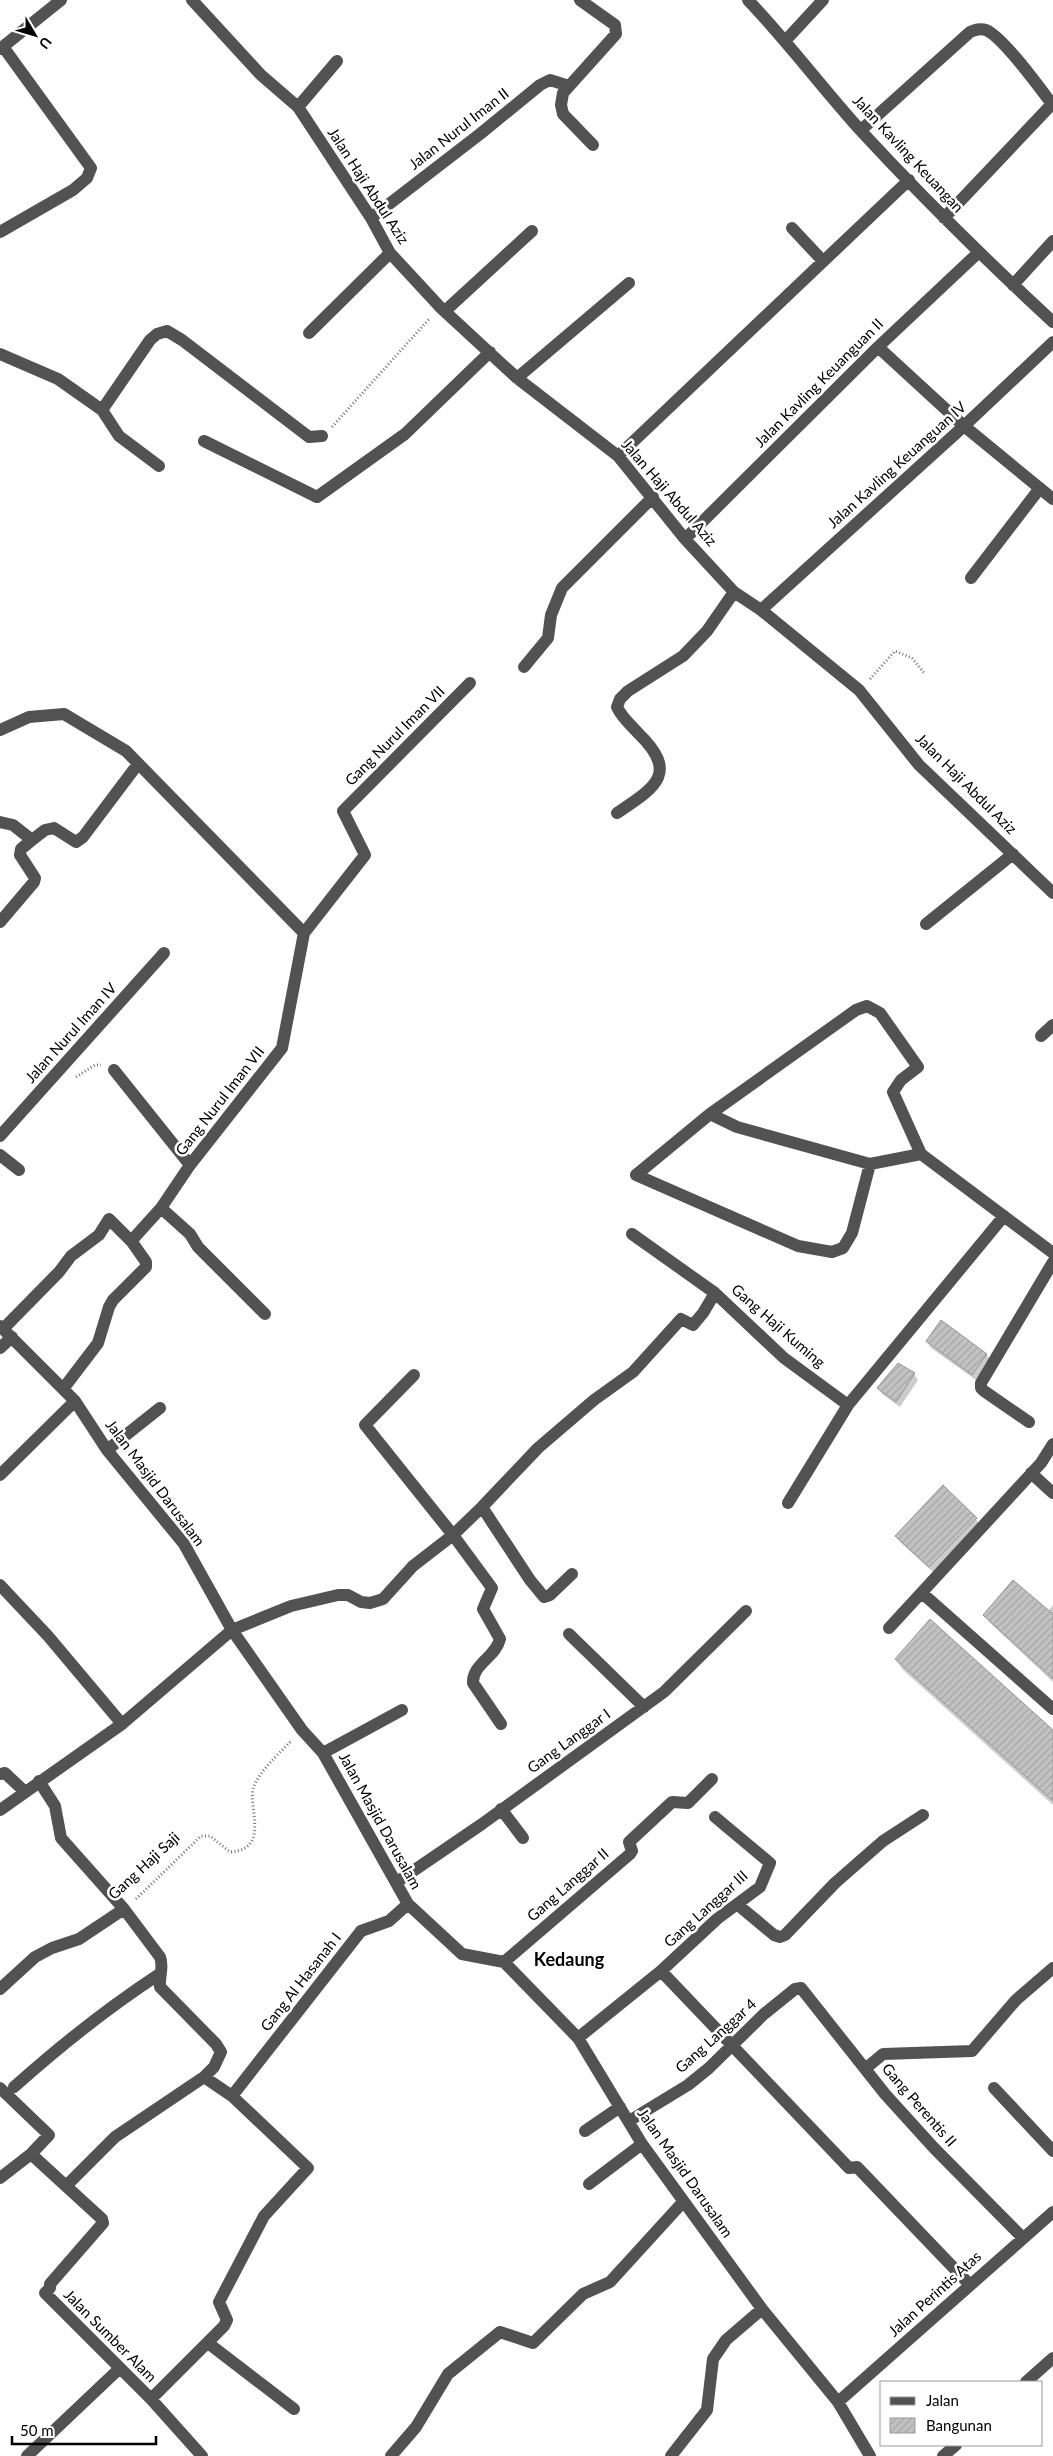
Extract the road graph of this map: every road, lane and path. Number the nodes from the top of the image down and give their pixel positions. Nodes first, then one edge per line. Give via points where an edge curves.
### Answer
1 (60, 0) edge
2 (580, 0) edge
3 (748, 0) edge
4 (823, 0) edge
5 (198, 2) edge
6 (786, 40) junction
7 (2, 48) edge
8 (337, 61) dead end
9 (570, 86) junction
10 (1052, 103) edge
11 (298, 107) junction
12 (861, 130) junction
13 (593, 145) dead end
14 (909, 180) junction
15 (372, 218) junction
16 (944, 218) junction
17 (792, 228) dead end
18 (532, 231) dead end
19 (0, 232) edge
20 (1053, 241) edge
21 (390, 253) junction
22 (978, 253) junction
23 (822, 260) junction
24 (629, 284) dead end
25 (1013, 285) junction
26 (442, 309) junction
27 (1053, 322) edge
28 (309, 333) dead end
29 (1053, 342) edge
30 (878, 347) junction
31 (490, 352) junction
32 (0, 354) edge
33 (517, 378) junction
34 (102, 410) junction
35 (964, 426) junction
36 (322, 436) joint
37 (204, 441) dead end
38 (618, 456) junction
39 (159, 466) dead end
40 (1040, 488) junction
41 (654, 498) junction
42 (1053, 499) edge
43 (685, 539) junction
44 (971, 578) dead end
45 (734, 592) junction
46 (761, 610) junction
47 (524, 667) dead end
48 (925, 674) dead end
49 (470, 683) dead end
50 (859, 690) junction
51 (0, 730) edge
52 (138, 764) junction
53 (617, 813) dead end
54 (0, 822) edge
55 (32, 840) junction
56 (1013, 854) junction
57 (1053, 893) edge
58 (0, 922) edge
59 (926, 924) dead end
60 (304, 933) junction
61 (164, 953) dead end
62 (1053, 1026) edge
63 (1041, 1036) dead end
64 (114, 1070) dead end
65 (710, 1114) junction
66 (1, 1134) edge
67 (921, 1154) junction
68 (0, 1156) edge
69 (870, 1164) junction
70 (190, 1165) junction
71 (19, 1170) dead end
72 (161, 1208) junction
73 (1004, 1216) junction
74 (632, 1234) dead end
75 (132, 1242) junction
76 (1053, 1253) edge
77 (1053, 1262) edge
78 (715, 1293) junction
79 (265, 1314) dead end
80 (5, 1331) edge
81 (0, 1348) edge
82 (414, 1375) dead end
83 (63, 1389) junction
84 (75, 1401) junction
85 (848, 1405) junction
86 (160, 1408) dead end
87 (1028, 1422) dead end
88 (1053, 1444) edge
89 (108, 1450) junction
90 (1032, 1473) junction
91 (0, 1475) edge
92 (1053, 1493) edge
93 (788, 1503) dead end
94 (482, 1507) junction
95 (453, 1535) junction
96 (572, 1574) dead end
97 (0, 1585) edge
98 (922, 1593) junction
99 (746, 1611) dead end
100 (889, 1628) dead end
101 (232, 1630) junction
102 (569, 1634) dead end
103 (644, 1707) junction
104 (1053, 1709) edge
105 (402, 1710) dead end
106 (122, 1724) junction
107 (501, 1724) dead end
108 (302, 1730) junction
109 (323, 1753) junction
110 (0, 1774) edge
111 (712, 1779) dead end
112 (40, 1781) junction
113 (24, 1791) junction
114 (501, 1809) junction
115 (0, 1810) edge
116 (923, 1815) dead end
117 (715, 1817) dead end
118 (523, 1838) dead end
119 (397, 1882) junction
120 (408, 1904) junction
121 (738, 1905) junction
122 (124, 1910) junction
123 (504, 1962) junction
124 (1053, 1968) edge
125 (661, 1972) junction
126 (158, 1975) junction
127 (798, 1987) joint
128 (0, 1989) edge
129 (578, 2038) junction
130 (734, 2045) junction
131 (865, 2069) junction
132 (204, 2077) junction
133 (14, 2087) dead end
134 (0, 2088) edge
135 (994, 2088) dead end
136 (232, 2096) junction
137 (620, 2107) junction
138 (628, 2121) junction
139 (585, 2131) dead end
140 (642, 2144) junction
141 (1052, 2148) edge
142 (30, 2154) junction
143 (0, 2178) edge
144 (589, 2184) dead end
145 (67, 2185) junction
146 (683, 2202) junction
147 (1053, 2212) edge
148 (1023, 2238) junction
149 (970, 2285) junction
150 (762, 2309) junction
151 (208, 2343) junction
152 (1053, 2358) edge
153 (120, 2368) junction
154 (1027, 2381) edge
155 (151, 2399) junction
156 (838, 2402) junction
157 (294, 2408) dead end
158 (955, 2446) edge
159 (27, 2456) edge
160 (202, 2456) edge
161 (391, 2456) edge
162 (671, 2456) edge
163 (870, 2456) edge
164 (943, 2456) edge

1 - 7 street
2 - 9 street via 617,29
3 - 6 street, Jalan Kavling Keuangan
4 - 6 street
5 - 11 street, Jalan Haji Abdul Aziz via 261,76
6 - 12 street, Jalan Kavling Keuangan
7 - 19 street via 91,168 88,178 73,190
8 - 11 street
9 - 13 street via 562,99 563,114
9 - 15 street, Jalan Nurul Iman II via 550,80 540,85
10 - 12 street via 1005,47 986,30 978,29 970,32
10 - 16 street
11 - 15 street, Jalan Haji Abdul Aziz
12 - 14 street, Jalan Kavling Keuangan
14 - 16 street, Jalan Kavling Keuangan
14 - 23 street
15 - 21 street, Jalan Haji Abdul Aziz
16 - 22 street, Jalan Kavling Keuangan
17 - 23 street
18 - 26 street
20 - 25 street
21 - 26 street, Jalan Haji Abdul Aziz
21 - 28 street
22 - 25 street, Jalan Kavling Keuangan
22 - 30 street, Jalan Kavling Keuanguan II
23 - 38 street
24 - 33 street
25 - 27 street, Jalan Kavling Keuangan
26 - 31 street, Jalan Haji Abdul Aziz
26 - 36 path
29 - 35 street, Jalan Kavling Keuanguan IV
30 - 35 street
30 - 43 street, Jalan Kavling Keuanguan II
31 - 33 street, Jalan Haji Abdul Aziz
31 - 37 street via 405,434 317,497
32 - 34 street via 58,379
33 - 38 street, Jalan Haji Abdul Aziz
34 - 36 street via 150,340 166,332 182,340 309,437
34 - 39 street via 119,436
35 - 40 street
35 - 46 street, Jalan Kavling Keuanguan IV
38 - 41 street, Jalan Haji Abdul Aziz
40 - 42 street
40 - 44 street
41 - 43 street, Jalan Haji Abdul Aziz
41 - 47 street via 562,588 551,615 548,638
43 - 45 street, Jalan Haji Abdul Aziz
45 - 46 street, Jalan Haji Abdul Aziz
45 - 53 street via 707,631 683,656 620,699 617,707 620,715 654,748 660,764 660,777 647,793
46 - 50 street, Jalan Haji Abdul Aziz
48 - 50 path via 912,658 896,651
49 - 60 street, Gang Nurul Iman VII via 343,811 365,855
50 - 56 street, Jalan Haji Abdul Aziz via 919,765
51 - 52 street via 29,717 64,714 126,752
52 - 55 street via 83,837 76,842 54,828 45,830
52 - 60 street
54 - 55 street via 13,825
55 - 58 street via 20,855 35,878 34,882
56 - 57 street, Jalan Haji Abdul Aziz
56 - 59 street
60 - 70 street, Gang Nurul Iman VII via 282,1048
61 - 66 street, Jalan Nurul Iman IV
62 - 63 street
64 - 70 street
65 - 67 street via 856,1010 867,1006 880,1013 918,1067 901,1080 893,1092
65 - 69 street via 737,1127
65 - 69 street via 636,1175 798,1246 832,1252 844,1248 852,1233
67 - 69 street
67 - 73 street
68 - 71 street
70 - 72 street, Gang Nurul Iman VII
72 - 75 street, Gang Nurul Iman VII
72 - 79 street
73 - 76 street
73 - 85 street
74 - 78 street, Gang Haji Kuming
75 - 80 street via 109,1219 99,1235 71,1256
75 - 83 street via 146,1266 113,1300 98,1343
77 - 87 street via 981,1383 984,1391
78 - 85 street, Gang Haji Kuming via 784,1358
78 - 94 street via 692,1325 681,1319 633,1372 538,1448
80 - 81 street
80 - 83 street, Jalan Masjid Darusalam
82 - 95 street via 365,1425
83 - 84 street, Jalan Masjid Darusalam
84 - 89 street, Jalan Masjid Darusalam
84 - 91 street
85 - 93 street
86 - 89 street
88 - 90 street
89 - 101 street, Jalan Masjid Darusalam via 184,1544
90 - 92 street
90 - 98 street
94 - 95 street
94 - 96 street via 544,1597
95 - 101 street via 413,1566 383,1599 370,1603 338,1595 291,1606
95 - 107 street via 492,1588 483,1609 500,1639 498,1647 472,1676 473,1683
97 - 106 street
98 - 100 street
98 - 104 street
99 - 103 street, Gang Langgar I via 664,1692
101 - 106 street
101 - 108 street, Jalan Masjid Darusalam
102 - 103 street
103 - 114 street, Gang Langgar I
105 - 109 street
106 - 112 street
108 - 109 street, Jalan Masjid Darusalam
108 - 122 path, Gang Haji Saji via 261,1773 254,1786 252,1800 257,1829 248,1844 230,1852 210,1836 201,1836
109 - 119 street, Jalan Masjid Darusalam
110 - 113 street via 5,1773
111 - 123 street, Gang Langgar II via 688,1803 672,1802 629,1842 630,1854
112 - 113 street
112 - 122 street via 55,1806 61,1838
113 - 115 street
114 - 118 street
114 - 119 street, Gang Langgar I
116 - 121 street via 883,1841 835,1882 780,1937
117 - 121 street, Gang Langgar III via 770,1863 760,1887
119 - 120 street, Jalan Masjid Darusalam
120 - 123 street, Jalan Masjid Darusalam via 462,1954
120 - 136 street, Gang Al Hasanah I via 389,1921 361,1931
121 - 125 street, Gang Langgar III via 717,1919
122 - 126 street via 160,1957 162,1963
122 - 128 street, Gang Haji Saji via 79,1939 35,1957
123 - 129 street, Jalan Masjid Darusalam
124 - 131 street via 1016,2000 972,2051 883,2054
125 - 129 street, Gang Langgar III
125 - 130 street
126 - 132 street via 160,1986 221,2052 214,2067
126 - 133 street via 111,2006
127 - 130 street, Gang Langgar 4 via 764,2014
127 - 131 street, Gang Perentis II
129 - 137 street, Jalan Masjid Darusalam
130 - 138 street, Gang Langgar 4 via 688,2085
130 - 149 street via 850,2168 857,2167
131 - 148 street, Gang Perentis II via 934,2148
132 - 136 street
132 - 145 street via 115,2137
134 - 142 street via 49,2135
135 - 141 street
136 - 151 street via 308,2168 264,2216 219,2302 226,2324
137 - 138 street, Jalan Masjid Darusalam
137 - 139 street
138 - 140 street, Jalan Masjid Darusalam
140 - 144 street
140 - 146 street, Jalan Masjid Darusalam
142 - 143 street
142 - 145 street, Jalan Sumber Alam
145 - 153 street, Jalan Sumber Alam via 104,2223 45,2293
146 - 150 street, Jalan Masjid Darusalam
146 - 161 street via 610,2282 584,2294 533,2343 500,2332 448,2374 416,2427
147 - 148 street, Jalan Perintis Atas
148 - 149 street, Jalan Perintis Atas
149 - 156 street, Jalan Perintis Atas
150 - 156 street, Jalan Masjid Darusalam
150 - 162 street via 726,2340 713,2359 707,2410
151 - 155 street
151 - 157 street
152 - 154 street
153 - 155 street, Jalan Sumber Alam
153 - 159 street
155 - 160 street, Jalan Sumber Alam
156 - 163 street, Jalan Masjid Darusalam
158 - 164 street

